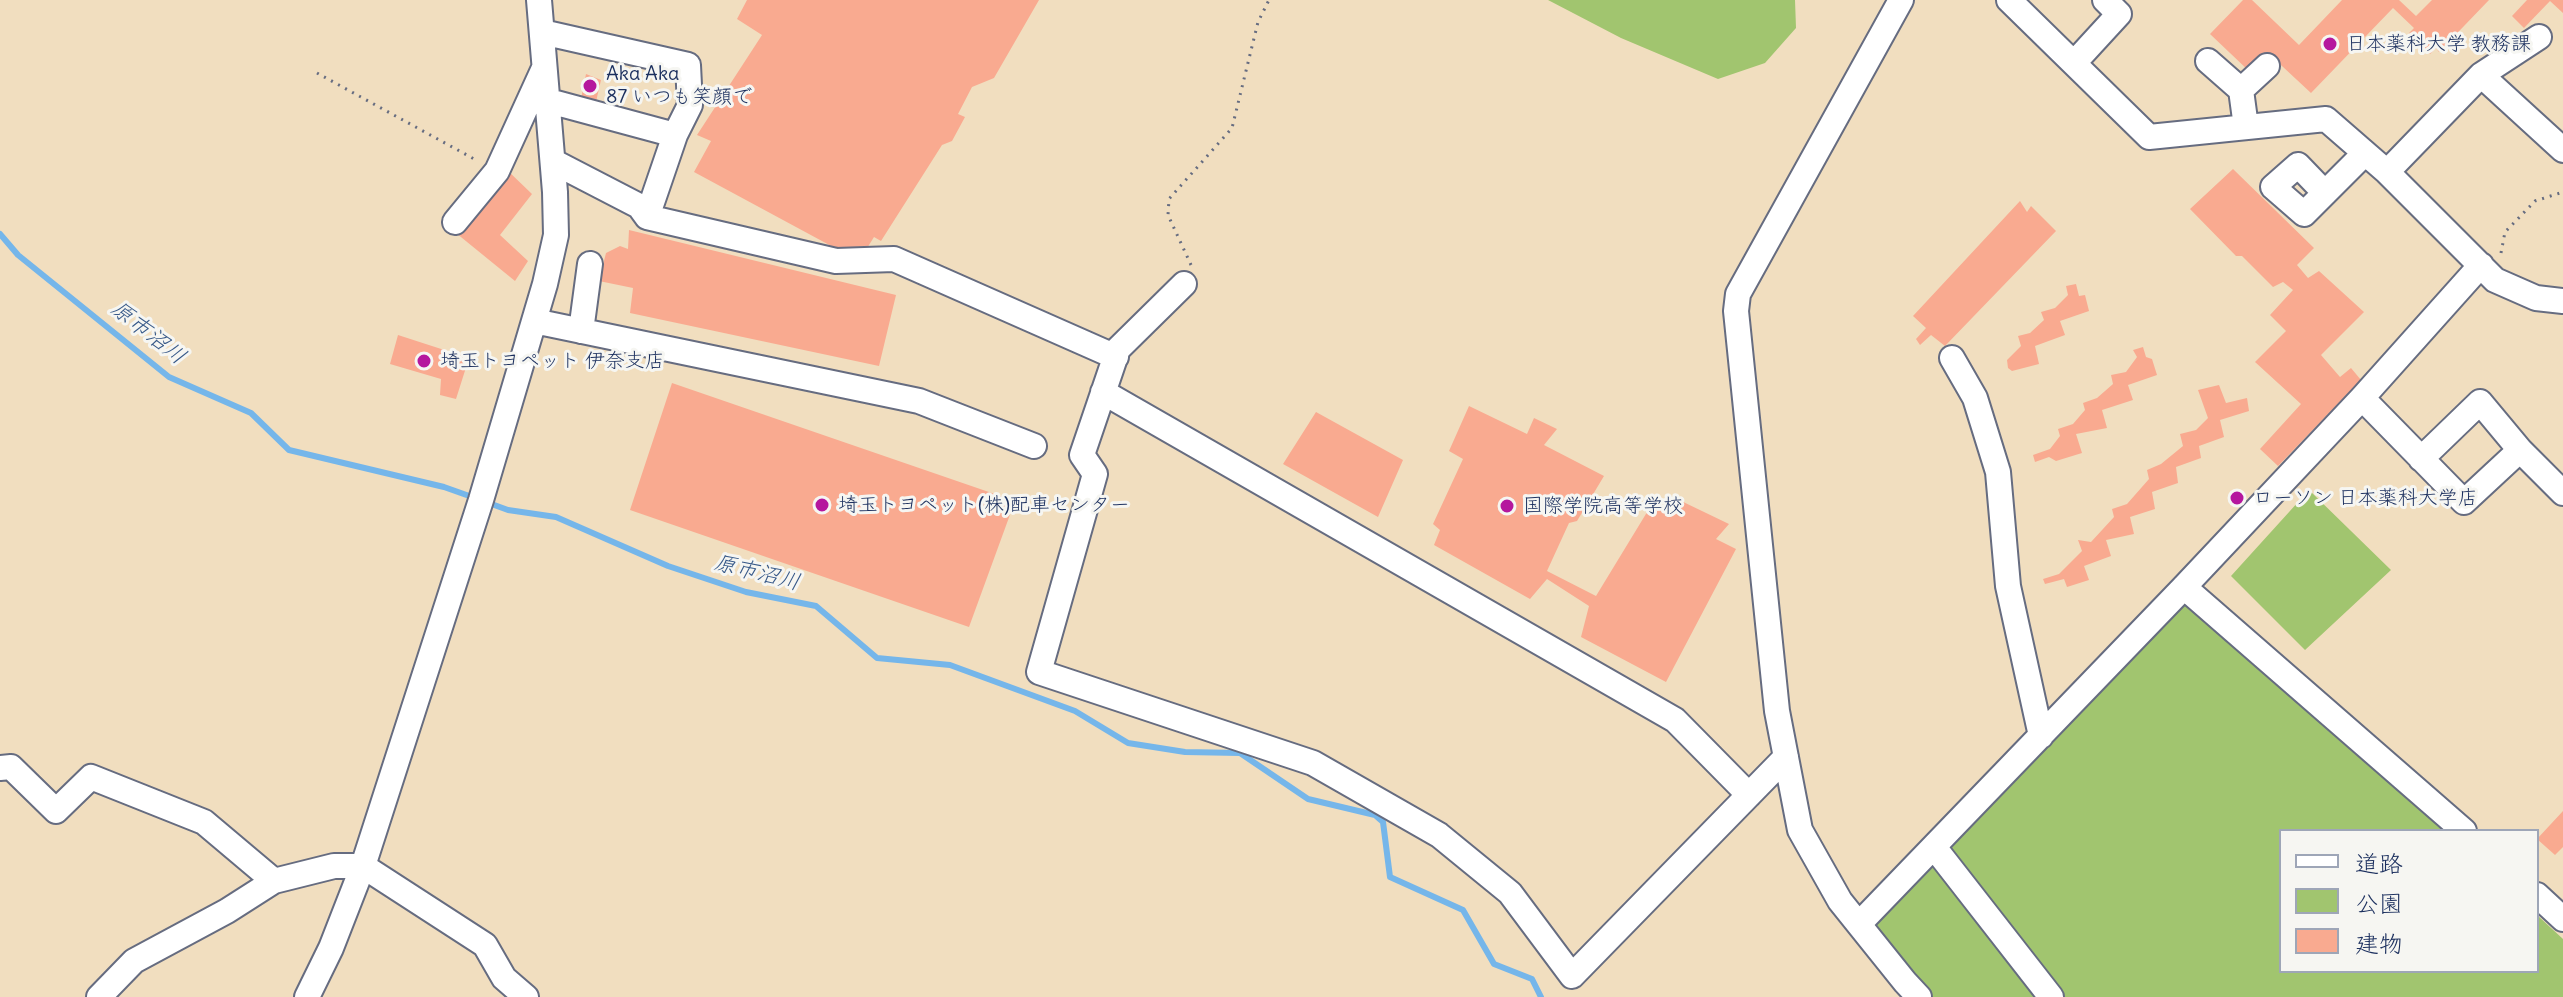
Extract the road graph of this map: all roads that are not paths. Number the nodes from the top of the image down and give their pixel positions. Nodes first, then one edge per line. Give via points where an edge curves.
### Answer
1 (1901, 0) edge
2 (2009, 0) edge
3 (2105, 0) edge
4 (534, 2) edge
5 (542, 32) junction
6 (2539, 37) dead end
7 (2208, 61) dead end
8 (2074, 63) junction
9 (545, 66) junction
10 (2267, 66) dead end
11 (2481, 75) junction
12 (2241, 90) junction
13 (549, 101) junction
14 (2246, 127) junction
15 (675, 135) junction
16 (2563, 150) edge
17 (2365, 153) junction
18 (554, 162) junction
19 (2387, 172) junction
20 (2325, 193) dead end
21 (647, 217) junction
22 (455, 222) dead end
23 (590, 264) dead end
24 (2488, 273) junction
25 (1184, 284) road end
26 (2563, 301) edge
27 (534, 321) junction
28 (581, 331) junction
29 (1116, 357) junction
30 (1952, 358) dead end
31 (1103, 392) junction
32 (2362, 398) junction
33 (1034, 446) dead end
34 (2520, 450) junction
35 (2421, 459) junction
36 (2563, 493) edge
37 (2184, 587) junction
38 (2041, 736) junction
39 (1786, 757) junction
40 (0, 768) edge
41 (1749, 795) junction
42 (2462, 829) edge
43 (1934, 847) junction
44 (363, 866) junction
45 (274, 881) junction
46 (2539, 897) edge
47 (2563, 919) edge
48 (1859, 924) junction
49 (99, 997) edge
50 (307, 997) edge
51 (526, 997) edge
52 (1919, 997) edge
53 (2051, 997) edge

1 - 39 street via 1738,294 1777,711
2 - 8 street
3 - 8 street via 2119,14
4 - 5 street
5 - 9 street
5 - 15 street via 688,65 690,105
6 - 11 street
7 - 12 street
8 - 14 street via 2149,137
9 - 13 street
9 - 22 street via 497,171
10 - 12 street
11 - 16 street
11 - 19 street
12 - 14 street
13 - 15 street
13 - 18 street
14 - 17 street via 2326,119
15 - 21 street
17 - 19 street
17 - 20 street
18 - 21 street via 639,206
18 - 27 street via 556,235
19 - 24 street
21 - 29 street via 836,261 894,259
23 - 28 street
24 - 26 street via 2536,298
24 - 32 street
25 - 29 street
27 - 28 street
27 - 44 street
28 - 33 street via 919,401
29 - 31 street
30 - 38 street via 1975,398 1998,472 2008,586
31 - 41 street via 1675,720
31 - 41 street via 1082,455 1095,474 1039,672 1313,763 1439,835 1510,893 1572,976
32 - 35 street
32 - 37 street
34 - 35 street via 2464,502
34 - 35 street via 2480,402
34 - 36 street
37 - 38 street
37 - 42 street
38 - 43 street
39 - 41 street
39 - 48 street via 1800,830
40 - 45 street via 11,767 56,811 91,777 204,822
43 - 48 street
43 - 53 street
44 - 45 street via 334,866
44 - 50 street
44 - 51 street via 485,945 504,978
45 - 49 street via 134,961
46 - 47 street
48 - 52 street

